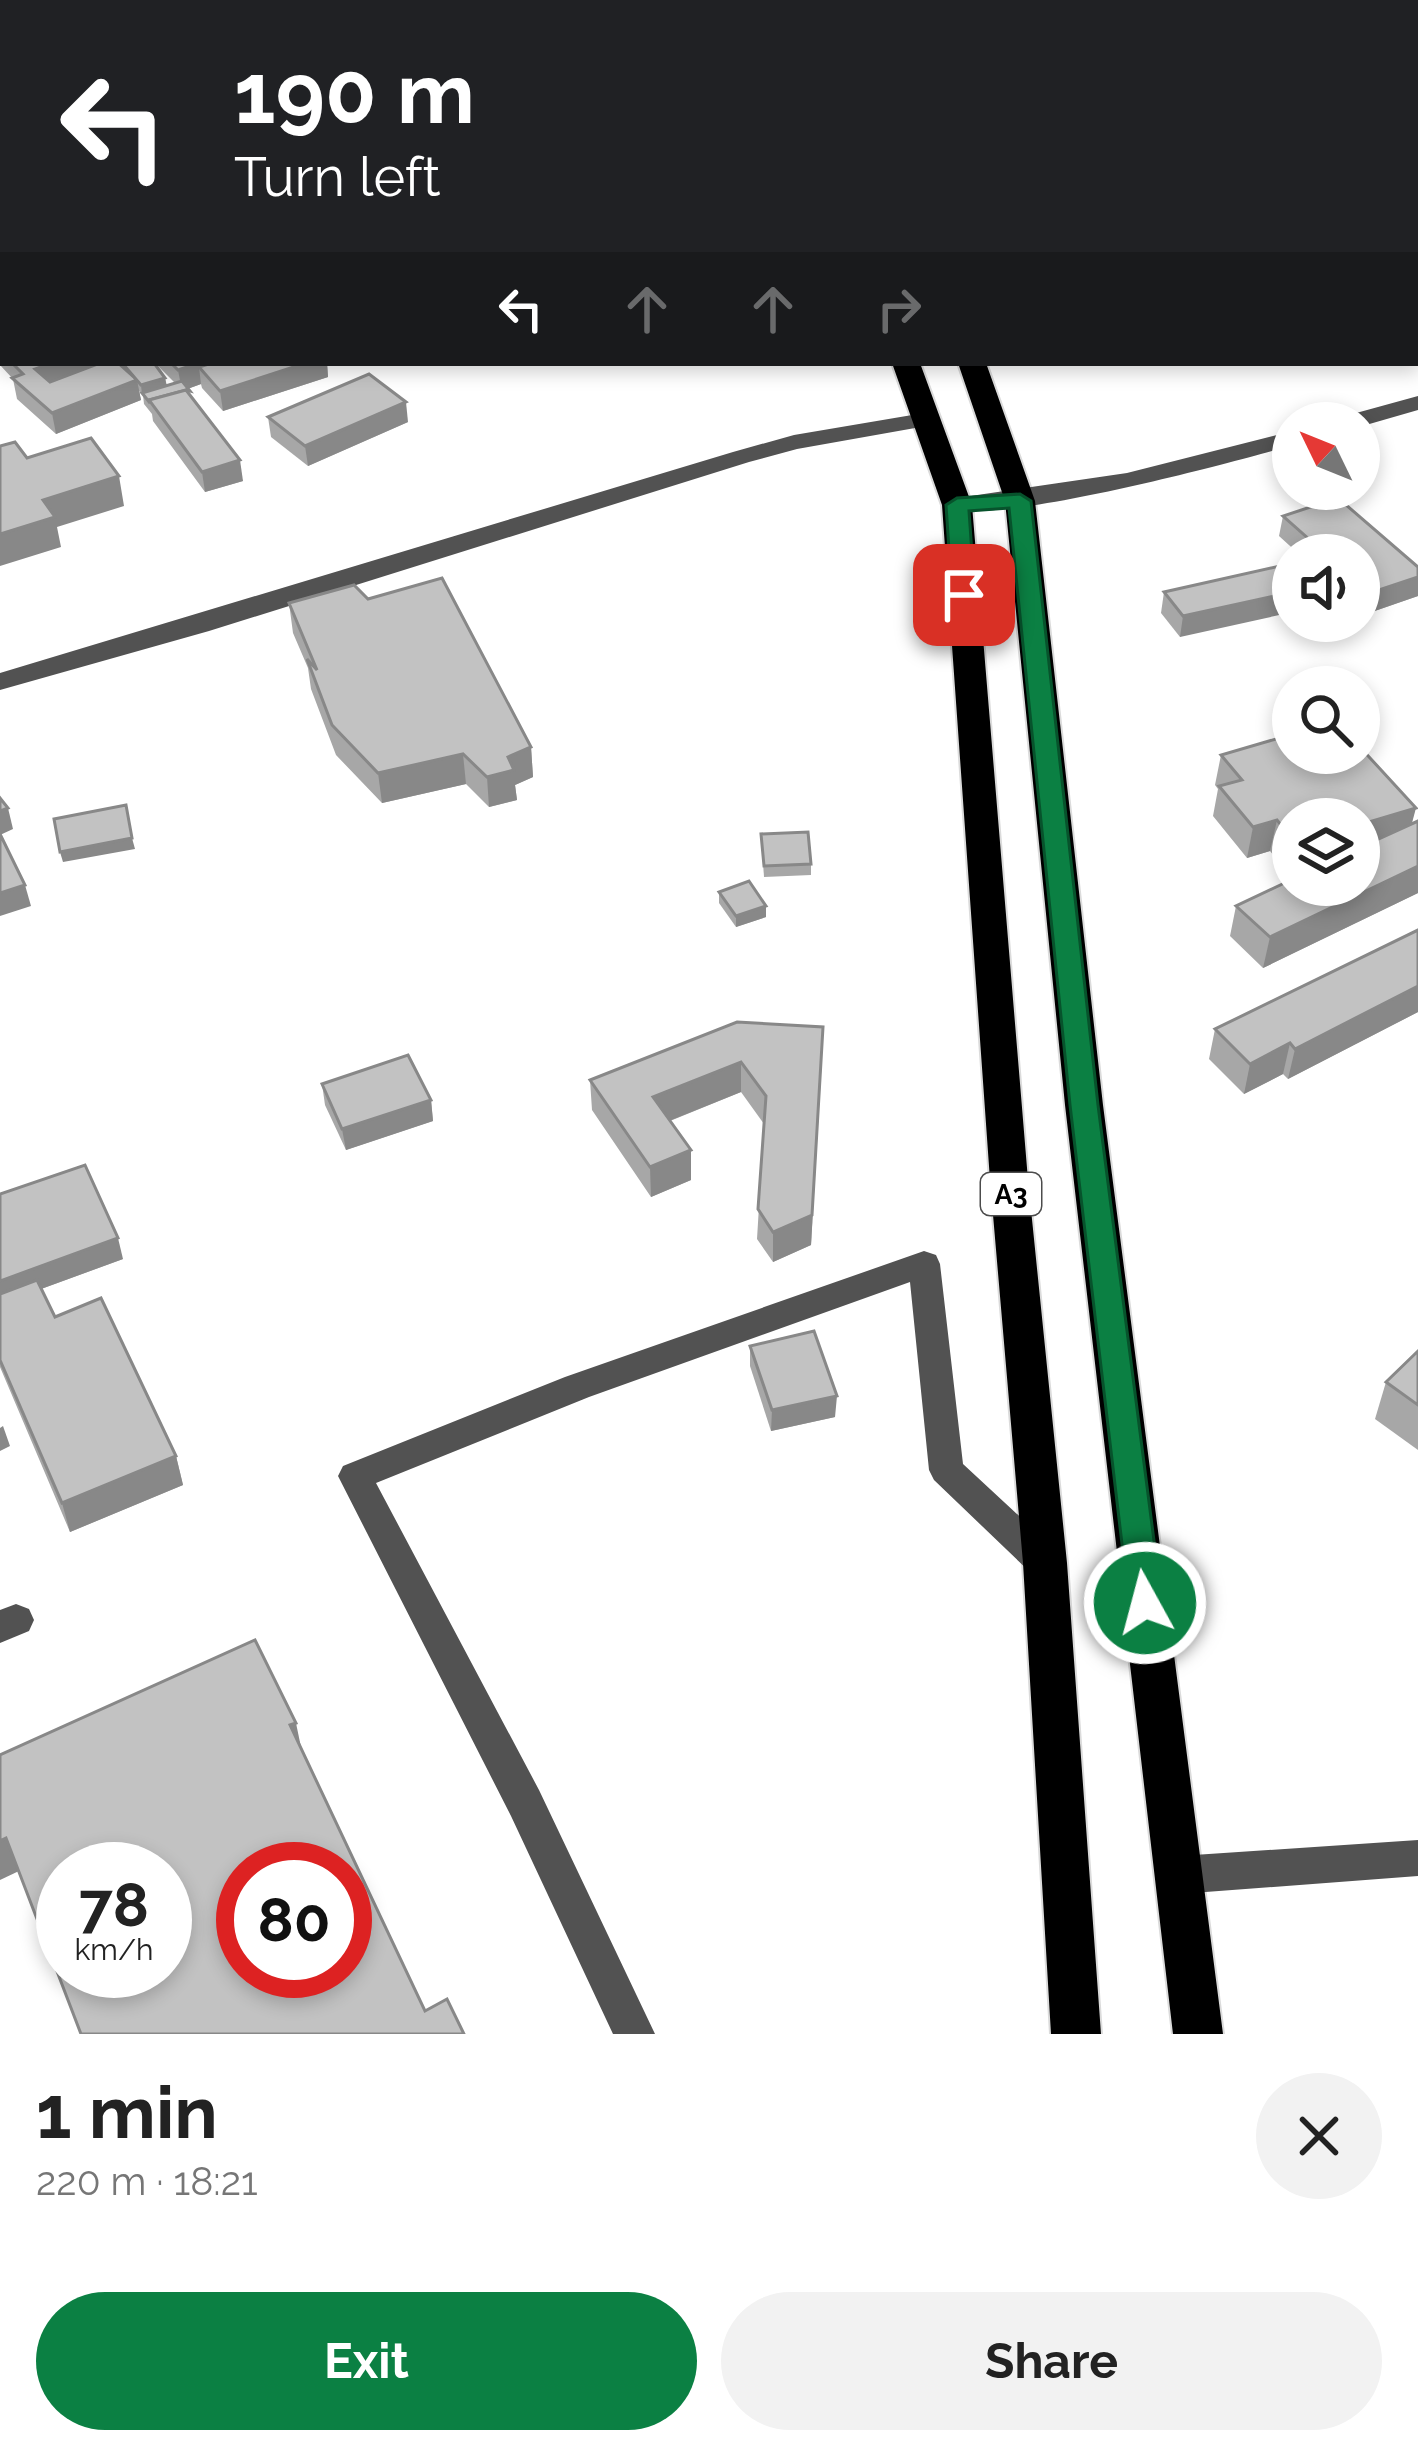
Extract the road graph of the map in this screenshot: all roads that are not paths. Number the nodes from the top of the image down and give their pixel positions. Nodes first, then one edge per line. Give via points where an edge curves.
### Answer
1 (907, 366) edge
2 (974, 366) edge
3 (1418, 403) edge
4 (1380, 414) edge
5 (924, 420) junction
6 (1272, 444) edge
7 (1020, 501) junction
8 (957, 505) junction
9 (0, 682) edge
10 (1045, 1563) junction
11 (1418, 1858) edge
12 (1179, 1875) junction
13 (634, 2034) edge
14 (1076, 2034) edge
15 (1198, 2034) edge

1 - 5 highway, A3
2 - 7 highway
3 - 4 street
5 - 8 highway, A3
5 - 9 street via 741,457
6 - 7 street via 1152,478
7 - 8 street
7 - 12 highway
8 - 10 highway, A3
10 - 13 street via 946,1470 924,1264 577,1387 356,1476
10 - 14 highway, A3
11 - 12 street
12 - 15 highway

